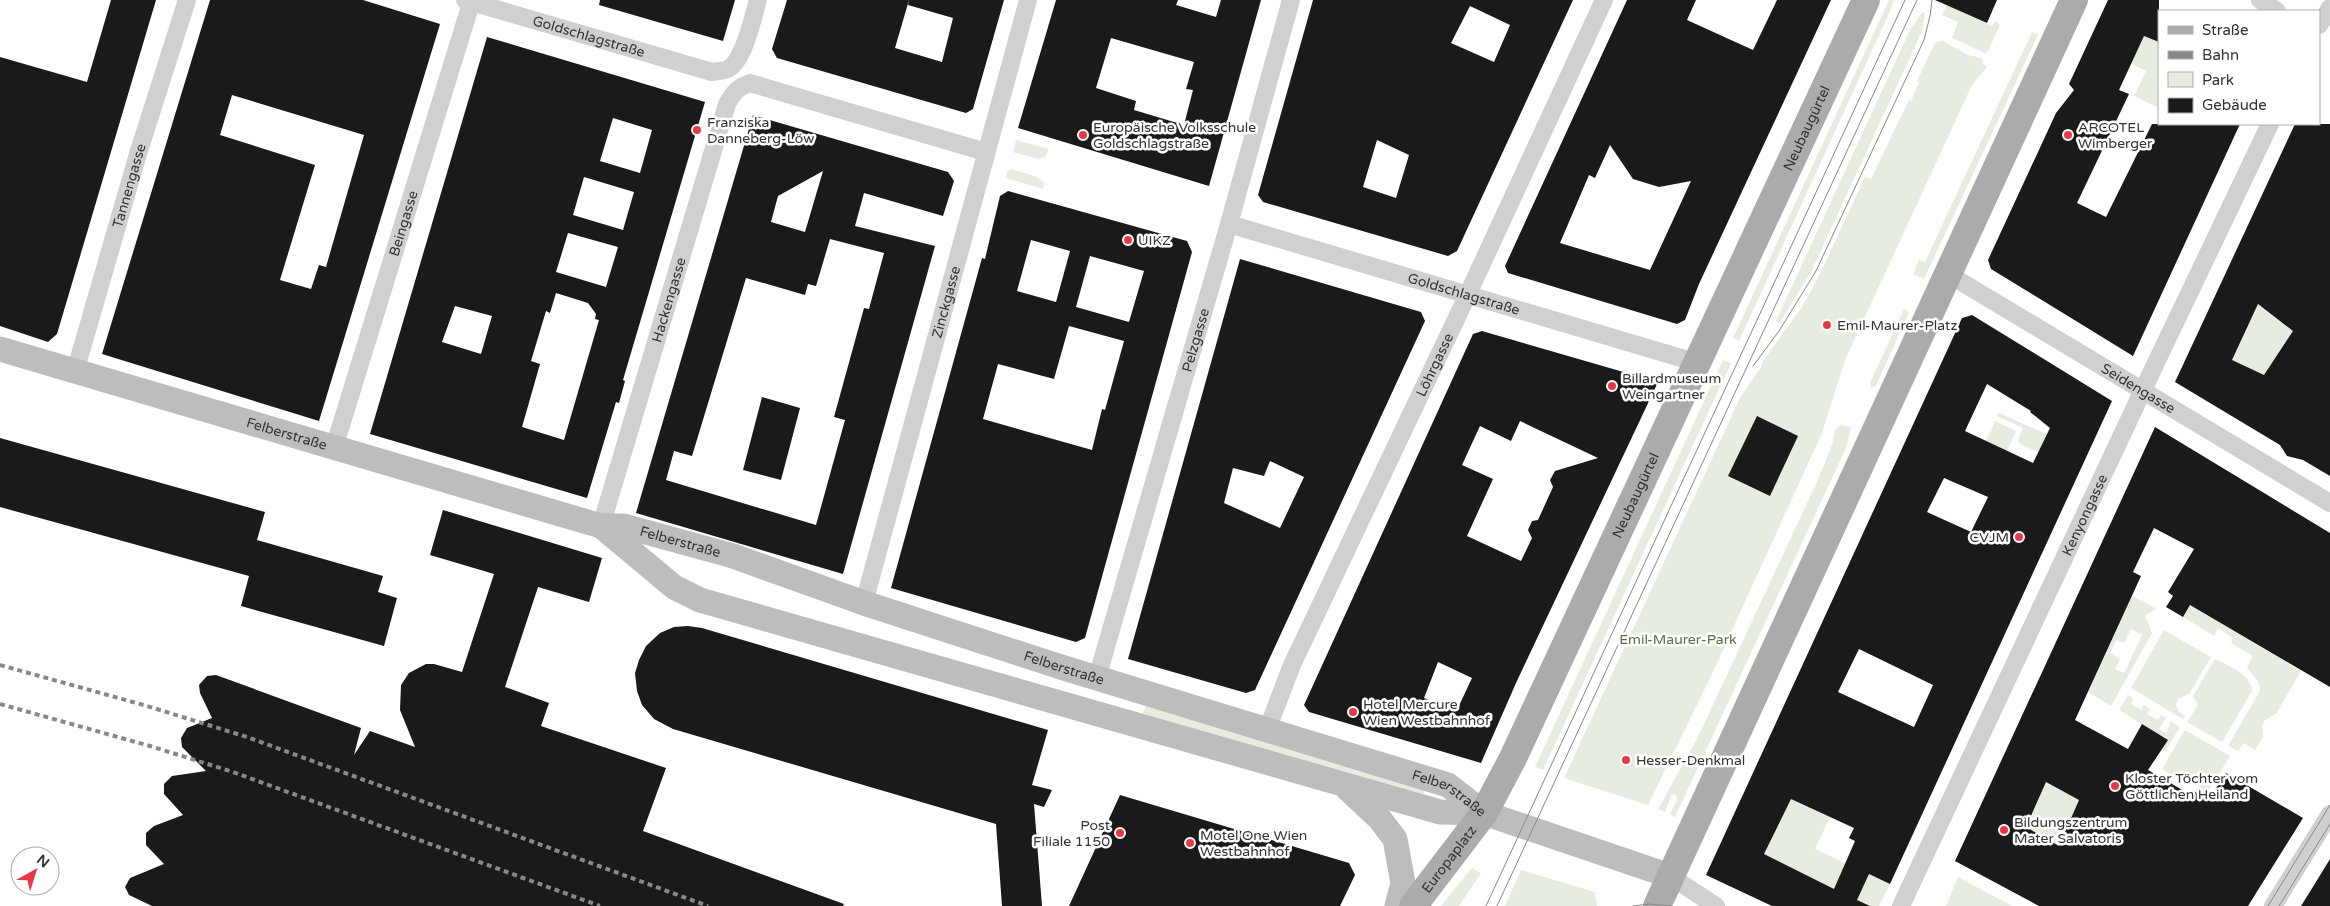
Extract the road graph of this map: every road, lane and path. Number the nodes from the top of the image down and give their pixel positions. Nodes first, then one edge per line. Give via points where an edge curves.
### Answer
1 (187, 0) edge
2 (758, 0) edge
3 (1028, 0) edge
4 (1291, 0) edge
5 (1604, 0) edge
6 (1866, 0) edge
7 (2260, 0) edge
8 (469, 1) edge
9 (2067, 2) edge
10 (2330, 8) edge
11 (2275, 10) edge
12 (2320, 23) edge
13 (2270, 125) edge
14 (986, 152) junction
15 (1229, 224) junction
16 (1948, 274) junction
17 (1468, 294) junction
18 (0, 348) edge
19 (1698, 363) junction
20 (75, 372) junction
21 (2143, 390) junction
22 (334, 448) junction
23 (2330, 503) edge
24 (601, 526) junction
25 (864, 603) junction
26 (1097, 678) junction
27 (1267, 730) junction
28 (1344, 786) junction
29 (1484, 813) junction
30 (2330, 814) edge
31 (1670, 876) junction
32 (1397, 906) edge
33 (1413, 906) edge
34 (1657, 906) edge
35 (1716, 906) edge
36 (1901, 906) edge
37 (2273, 906) edge

1 - 20 street, Tannengasse via 138,154
2 - 8 street, Goldschlagstraße via 744,47 735,63 728,69 712,72
3 - 14 street, Zinckgasse
4 - 15 street, Pelzgasse
5 - 17 street, Löhrgasse
6 - 19 main road, Neubaugürtel
7 - 11 street
8 - 22 street, Beingasse
9 - 16 main road
10 - 12 street
13 - 21 street, Kenyongasse
14 - 24 street, Hackengasse via 750,83 733,93 727,104
14 - 25 street, Zinckgasse
15 - 17 street, Goldschlagstraße
15 - 26 street, Pelzgasse
16 - 21 street, Seidengasse
16 - 31 main road
17 - 19 street, Goldschlagstraße
17 - 27 street, Löhrgasse via 1292,665
18 - 20 main road, Felberstraße
19 - 29 main road, Neubaugürtel
20 - 22 main road, Felberstraße
21 - 23 street, Seidengasse
21 - 36 street, Kenyongasse
22 - 24 main road, Felberstraße
24 - 25 main road, Felberstraße via 624,526 733,556
24 - 28 main road, Felberstraße via 674,587 700,600
25 - 26 main road, Felberstraße
26 - 27 main road, Felberstraße
27 - 29 main road, Felberstraße via 1448,785
28 - 29 main road, Felberstraße via 1440,812
28 - 32 main road, Europaplatz via 1379,818 1395,839 1403,883
29 - 31 main road
29 - 33 main road, Europaplatz
30 - 37 street
31 - 34 main road
31 - 35 street

